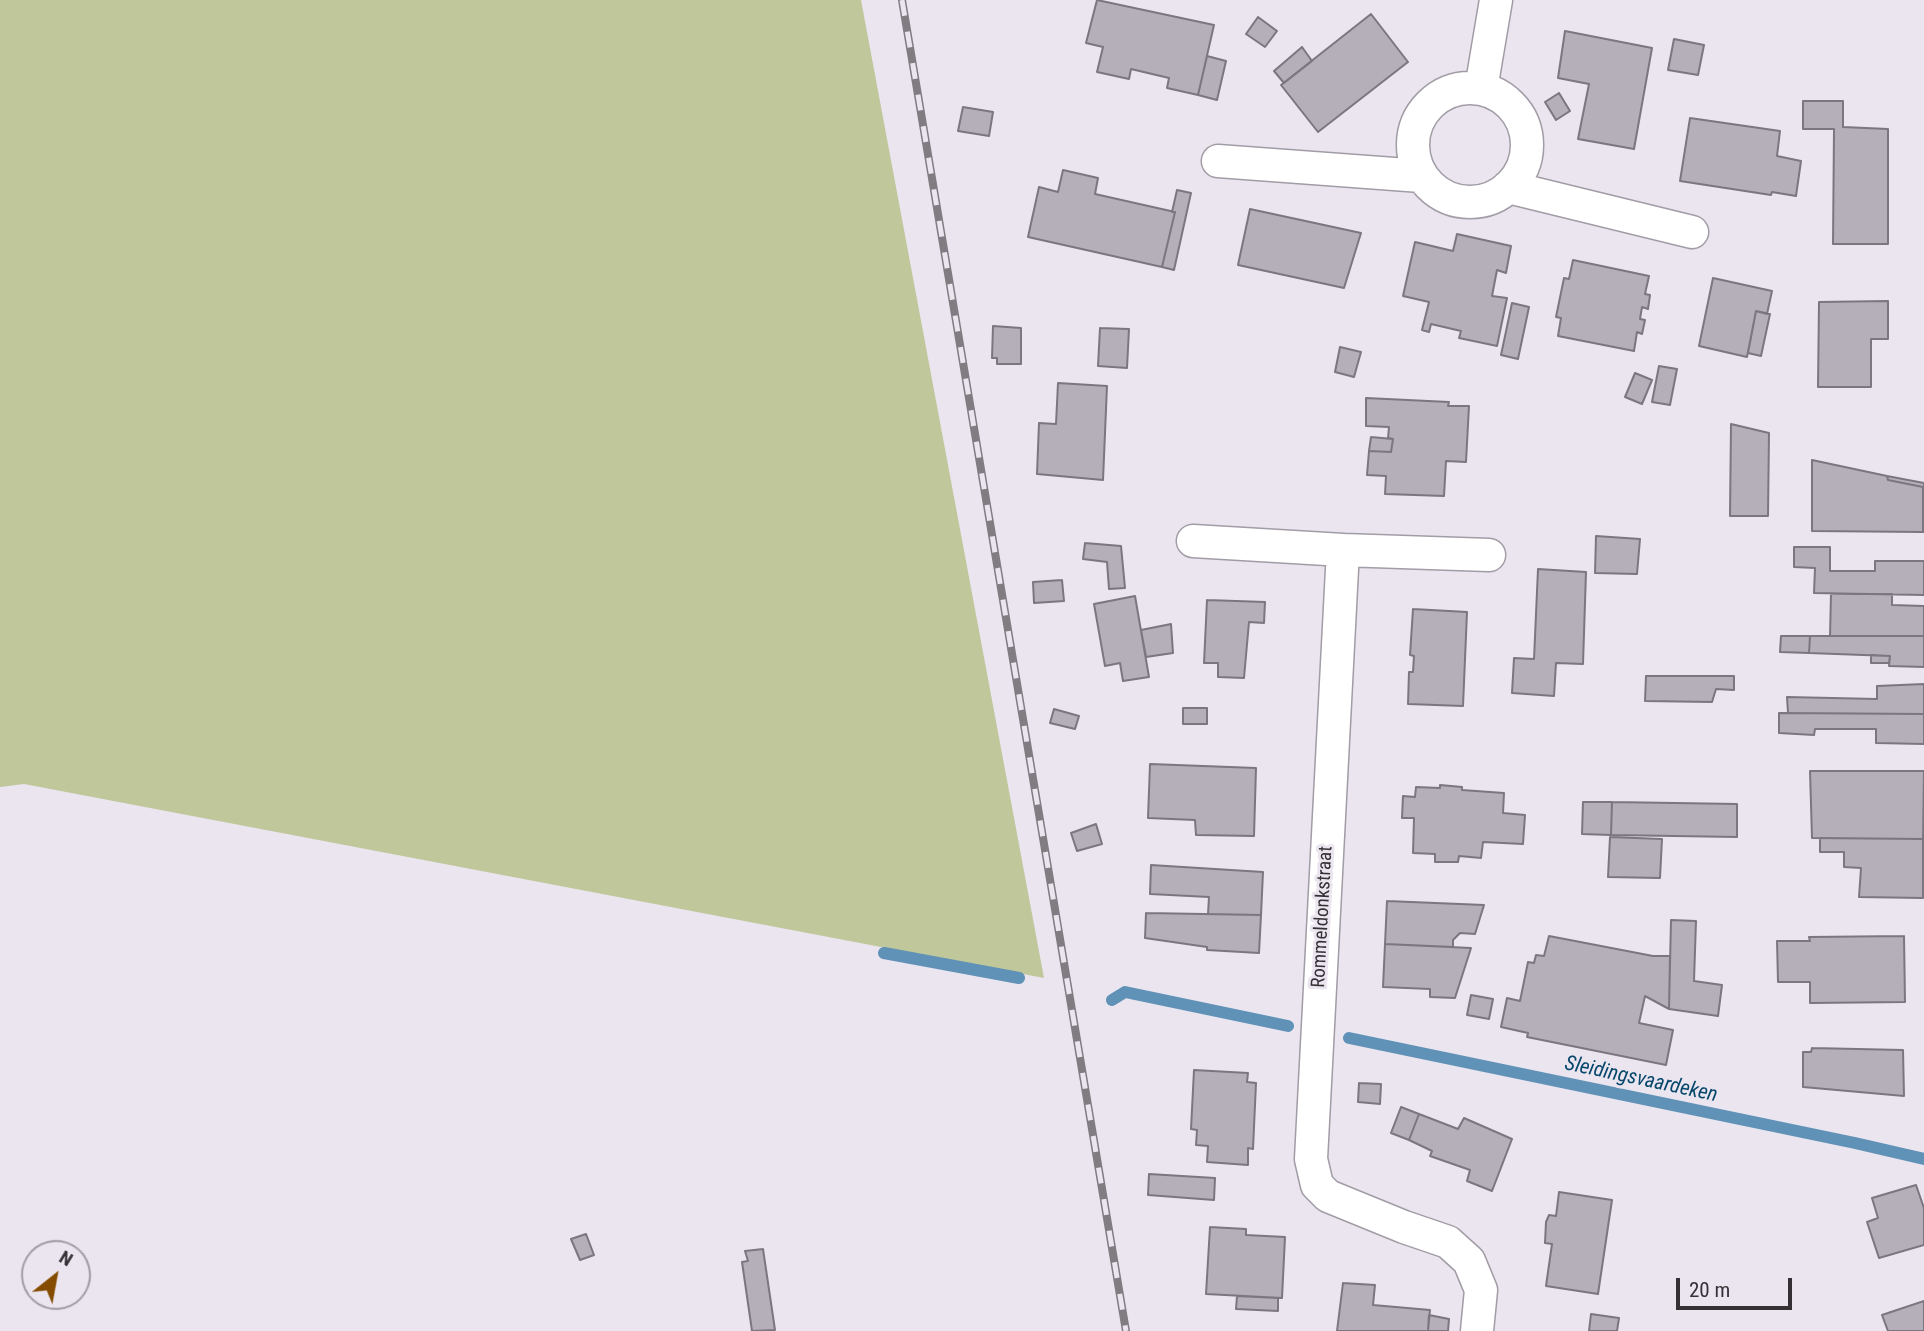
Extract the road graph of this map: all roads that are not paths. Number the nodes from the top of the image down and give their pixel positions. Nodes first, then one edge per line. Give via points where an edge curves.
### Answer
1 (1496, 0) edge
2 (1481, 89) junction
3 (1217, 161) dead end
4 (1421, 176) junction
5 (1508, 187) junction
6 (1692, 232) dead end
7 (1193, 541) dead end
8 (1343, 550) junction
9 (1489, 555) dead end
10 (1478, 1331) edge

1 - 2 street
2 - 4 street via 1450,91 1421,114 1412,145
2 - 5 street via 1508,102 1525,129 1526,161
3 - 4 street
4 - 5 street via 1434,191 1472,203 1498,196
5 - 6 street
7 - 8 street
8 - 9 street
8 - 10 street, Rommeldonkstraat via 1311,1159 1317,1185 1328,1196 1448,1242 1469,1261 1481,1290

